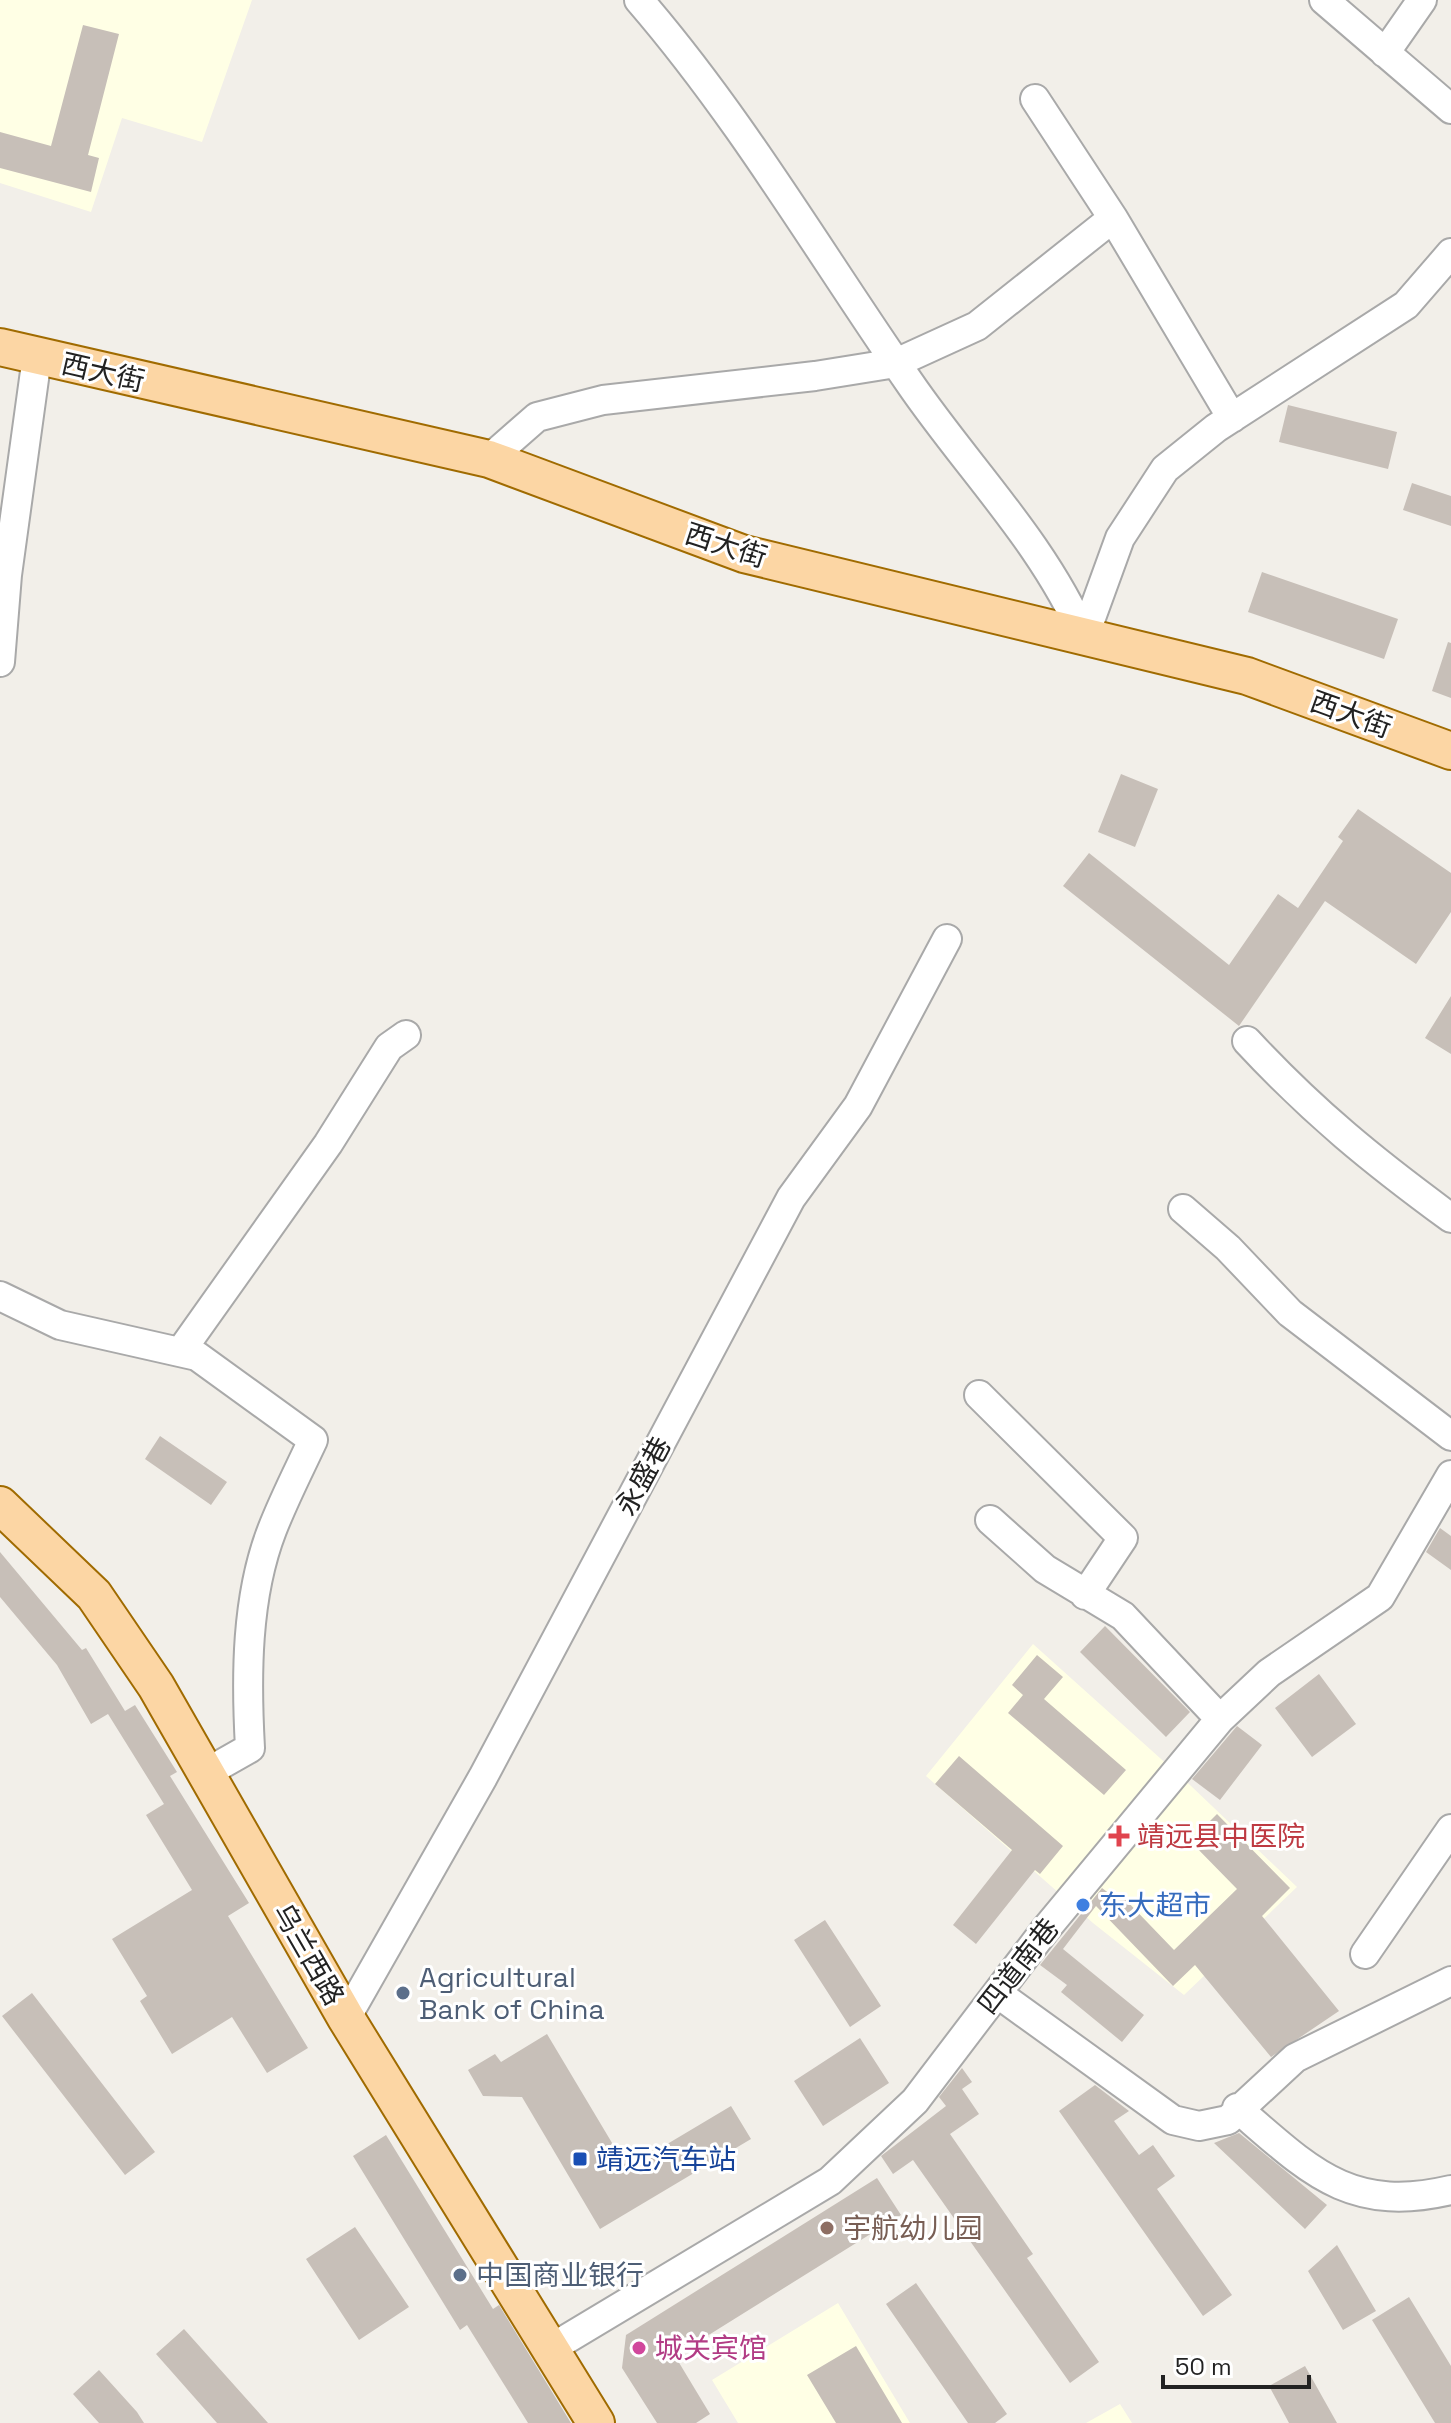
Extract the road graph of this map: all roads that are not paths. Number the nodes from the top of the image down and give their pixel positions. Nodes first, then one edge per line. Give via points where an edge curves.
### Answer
1 (1324, 0) edge
2 (1422, 0) edge
3 (653, 5) edge
4 (1385, 53) junction
5 (1035, 99) dead end
6 (1451, 109) edge
7 (1113, 218) junction
8 (1451, 253) edge
9 (0, 347) edge
10 (37, 357) junction
11 (896, 363) junction
12 (1232, 418) junction
13 (489, 459) junction
14 (1084, 637) junction
15 (0, 662) edge
16 (1451, 751) edge
17 (947, 939) dead end
18 (406, 1035) dead end
19 (1247, 1041) dead end
20 (1183, 1209) dead end
21 (1451, 1218) edge
22 (0, 1296) edge
23 (181, 1351) junction
24 (979, 1395) dead end
25 (1451, 1436) edge
26 (1451, 1475) edge
27 (0, 1505) edge
28 (990, 1520) dead end
29 (1085, 1595) junction
30 (1220, 1719) junction
31 (206, 1773) junction
32 (1451, 1829) edge
33 (1365, 1954) dead end
34 (1451, 1981) edge
35 (997, 1993) junction
36 (346, 2018) junction
37 (1237, 2108) junction
38 (1451, 2190) edge
39 (550, 2349) junction
40 (596, 2423) edge

1 - 4 street
2 - 4 street
3 - 11 street
4 - 6 street
5 - 7 street
7 - 11 street via 977,326
7 - 12 street
8 - 12 street via 1406,305
9 - 10 main road, 西大街
10 - 13 main road, 西大街
10 - 15 street
11 - 13 street via 603,400 537,417
11 - 14 street via 1063,589
12 - 14 street via 1165,469 1120,538
13 - 14 main road, 西大街 via 744,554
14 - 16 main road, 西大街 via 1247,676
17 - 36 street, 永盛巷 via 858,1106 791,1198 483,1777
18 - 23 street via 389,1047 328,1144
19 - 21 street via 1352,1144
20 - 25 street via 1290,1313
22 - 23 street via 60,1325
23 - 31 street via 197,1356 313,1440 271,1532 262,1568 249,1655 250,1748
24 - 29 street via 1123,1538
26 - 30 street, 四道南巷 via 1380,1597 1269,1673
27 - 31 main road, 乌兰西路 via 94,1595 156,1686
28 - 29 street via 1045,1569
29 - 30 street via 1123,1616
30 - 35 street, 四道南巷
31 - 36 main road, 乌兰西路
32 - 33 street
34 - 37 street via 1295,2058
35 - 37 street via 1173,2120 1199,2126 1228,2120
35 - 39 street, 四道南巷 via 915,2101 830,2181
36 - 39 main road, 乌兰西路
37 - 38 street via 1315,2175 1349,2189 1417,2198
39 - 40 main road, 乌兰西路

